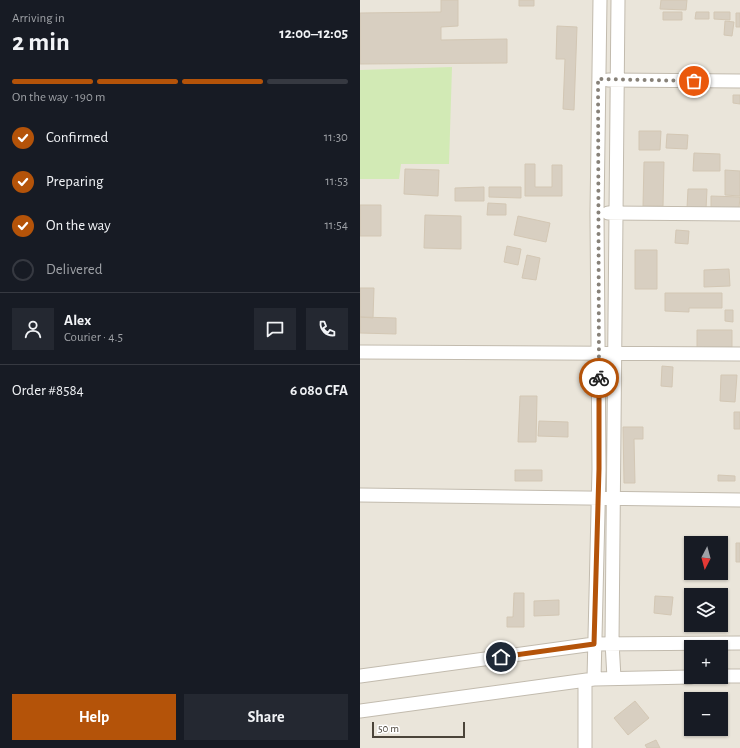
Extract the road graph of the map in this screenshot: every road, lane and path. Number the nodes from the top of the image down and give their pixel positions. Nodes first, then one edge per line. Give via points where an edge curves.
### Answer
1 (600, 0) edge
2 (618, 0) edge
3 (598, 79) junction
4 (616, 80) junction
5 (740, 81) edge
6 (597, 213) junction
7 (616, 213) junction
8 (740, 214) edge
9 (360, 352) edge
10 (599, 353) junction
11 (616, 353) junction
12 (740, 354) edge
13 (360, 495) edge
14 (599, 499) junction
15 (614, 500) junction
16 (740, 500) edge
17 (612, 642) junction
18 (740, 643) edge
19 (594, 644) junction
20 (360, 676) edge
21 (684, 676) edge
22 (728, 676) edge
23 (740, 676) edge
24 (614, 678) junction
25 (589, 680) junction
26 (360, 711) edge
27 (585, 748) edge

1 - 3 street
2 - 4 street
3 - 4 street
3 - 6 street
4 - 5 street
4 - 7 street
6 - 7 street
6 - 10 street
7 - 8 street
7 - 11 street
9 - 10 street
10 - 11 street
10 - 14 street
11 - 12 street
11 - 15 street
13 - 14 street
14 - 15 street
14 - 19 street
15 - 16 street
15 - 17 street
17 - 18 street
17 - 19 street
17 - 24 street
19 - 20 street
19 - 25 street
21 - 24 street
22 - 23 street
24 - 25 street
25 - 26 street
25 - 27 street

